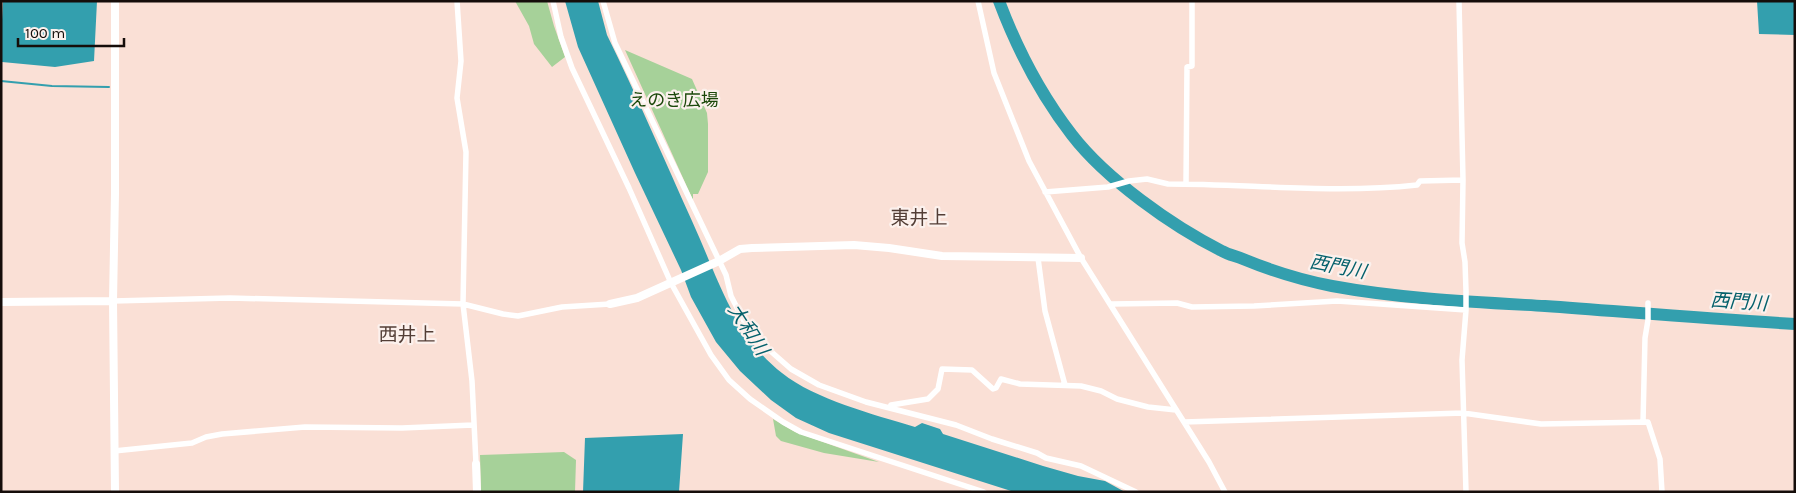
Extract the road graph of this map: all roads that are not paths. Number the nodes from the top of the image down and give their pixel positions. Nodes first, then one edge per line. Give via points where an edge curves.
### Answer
1 (115, 1) edge
2 (457, 1) edge
3 (553, 1) edge
4 (603, 1) edge
5 (978, 1) edge
6 (1192, 1) edge
7 (1459, 1) edge
8 (1463, 180) junction
9 (1186, 184) junction
10 (1045, 192) junction
11 (1038, 258) junction
12 (1081, 258) junction
13 (717, 262) junction
14 (672, 282) junction
15 (113, 301) junction
16 (1, 302) edge
17 (463, 304) junction
18 (610, 304) joint
19 (1112, 304) junction
20 (1648, 304) dead end
21 (1466, 308) junction
22 (1065, 385) junction
23 (885, 406) junction
24 (1176, 410) junction
25 (1463, 413) junction
26 (1184, 422) junction
27 (1643, 422) junction
28 (473, 424) junction
29 (114, 451) junction
30 (476, 464) joint
31 (115, 492) edge
32 (477, 492) edge
33 (984, 492) edge
34 (1136, 492) edge
35 (1224, 492) edge
36 (1466, 492) edge
37 (1662, 492) edge

1 - 15 street
2 - 17 street via 461,61 458,98 466,152
3 - 14 street via 572,68
4 - 13 street via 615,43
5 - 10 street via 994,73
6 - 9 street via 1192,66 1187,67
7 - 8 street
8 - 9 street via 1420,182 1383,189
8 - 21 street
9 - 10 street via 1129,181 1108,187
10 - 12 street
11 - 12 street
11 - 13 street via 942,256 854,245 740,249
11 - 22 street via 1045,311
12 - 19 street
13 - 14 street
13 - 23 street via 726,275 731,296 748,329 767,348 792,369 819,385
14 - 18 street via 637,298
14 - 33 street via 711,355 730,380 777,418 802,432
15 - 16 street
15 - 17 street via 230,298
15 - 29 street
17 - 18 street via 518,316 562,307
17 - 28 street via 472,381
19 - 21 street via 1177,303 1192,307 1337,301
19 - 24 street
20 - 27 street
21 - 25 street via 1462,360
22 - 23 street via 1020,384 1001,378 993,389 972,370 942,369 938,389 928,400
22 - 24 street via 1101,391 1148,407
23 - 34 street via 956,425 1046,458 1081,466
24 - 26 street
25 - 26 street
25 - 27 street via 1541,424
25 - 36 street
26 - 35 street
27 - 37 street via 1648,422 1660,459
28 - 29 street via 402,428 305,427 222,434 192,443
28 - 30 street
29 - 31 street
30 - 32 street

